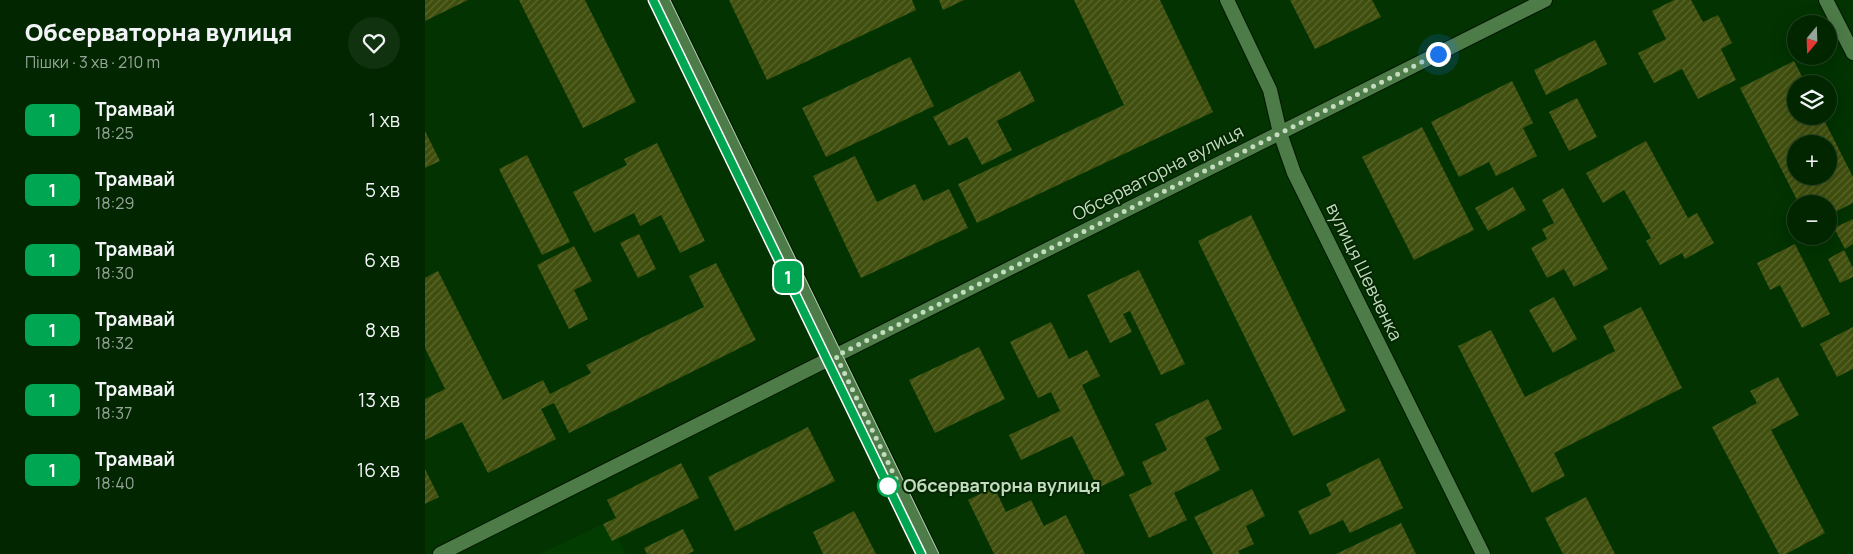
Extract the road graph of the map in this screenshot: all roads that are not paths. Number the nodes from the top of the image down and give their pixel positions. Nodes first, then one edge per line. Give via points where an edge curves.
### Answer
1 (663, 0) edge
2 (1227, 0) edge
3 (1545, 0) edge
4 (1826, 0) edge
5 (1853, 53) edge
6 (1279, 134) junction
7 (836, 356) junction
8 (440, 554) edge
9 (932, 554) edge
10 (1483, 554) edge

1 - 7 street
2 - 6 street, вулиця Шевченка via 1270,90
3 - 6 street, Обсерваторна вулиця
4 - 5 street
6 - 7 street, Обсерваторна вулиця
6 - 10 street, вулиця Шевченка via 1294,173
7 - 8 street, Обсерваторна вулиця
7 - 9 street

